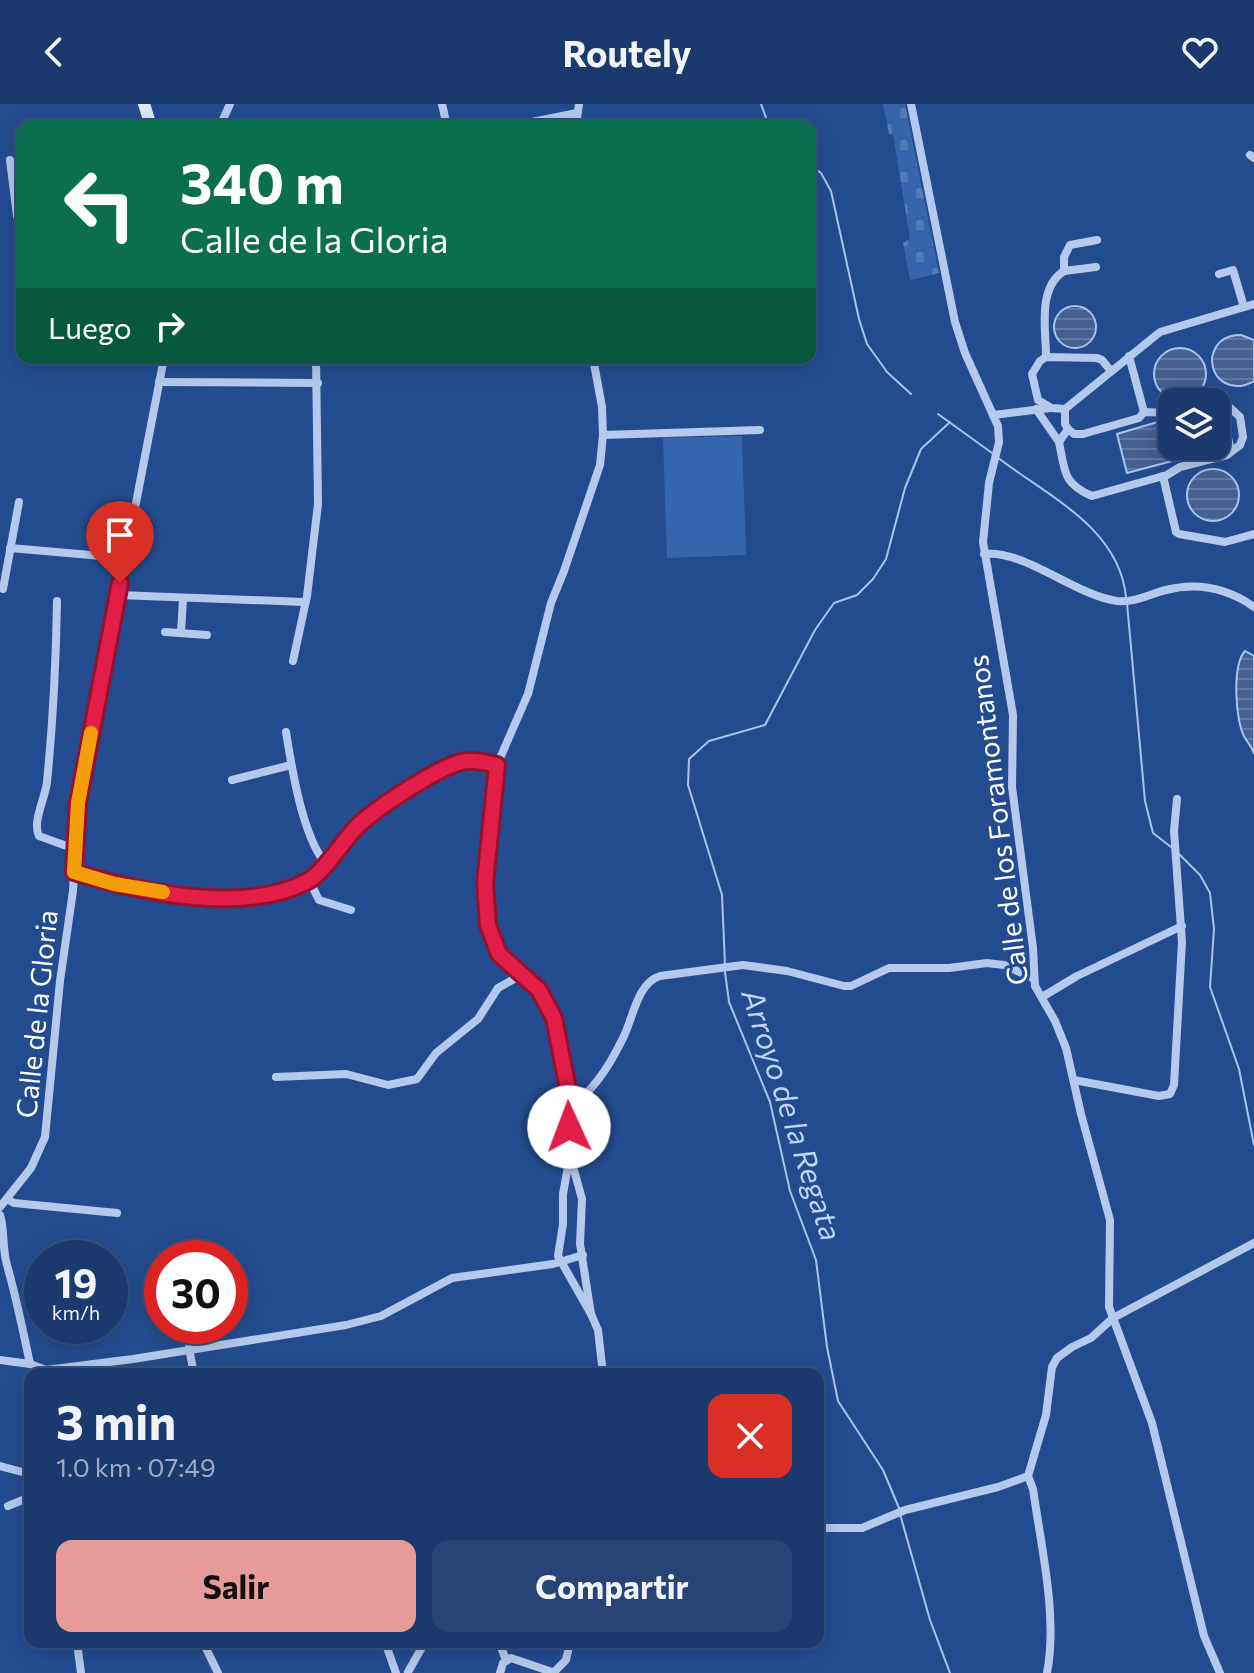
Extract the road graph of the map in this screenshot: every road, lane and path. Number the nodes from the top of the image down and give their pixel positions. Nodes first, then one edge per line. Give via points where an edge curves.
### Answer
1 (911, 104) edge
2 (578, 109) edge
3 (535, 120) edge
4 (10, 160) dead end
5 (16, 208) edge
6 (1097, 240) dead end
7 (1096, 267) dead end
8 (1064, 271) junction
9 (1219, 274) dead end
10 (1254, 304) edge
11 (1244, 307) junction
12 (1129, 356) junction
13 (1046, 357) junction
14 (163, 364) edge
15 (316, 364) edge
16 (594, 364) edge
17 (1111, 371) junction
18 (159, 382) junction
19 (318, 383) junction
20 (1051, 408) junction
21 (1230, 408) edge
22 (1036, 409) junction
23 (1065, 409) junction
24 (1144, 412) junction
25 (1158, 412) edge
26 (993, 415) junction
27 (1068, 429) junction
28 (760, 430) dead end
29 (603, 435) junction
30 (1059, 442) junction
31 (1230, 453) edge
32 (1207, 460) edge
33 (1163, 476) junction
34 (19, 502) dead end
35 (1254, 534) edge
36 (10, 548) junction
37 (984, 554) junction
38 (125, 558) junction
39 (3, 589) dead end
40 (118, 595) junction
41 (183, 599) junction
42 (57, 601) dead end
43 (304, 602) junction
44 (1254, 607) edge
45 (165, 632) dead end
46 (181, 632) junction
47 (207, 635) dead end
48 (293, 661) dead end
49 (286, 732) dead end
50 (291, 765) junction
51 (497, 765) junction
52 (232, 780) dead end
53 (1177, 799) dead end
54 (75, 849) junction
55 (325, 863) junction
56 (74, 872) junction
57 (309, 880) junction
58 (351, 910) dead end
59 (1182, 926) junction
60 (523, 974) junction
61 (1033, 978) junction
62 (1042, 997) junction
63 (276, 1077) dead end
64 (1074, 1080) junction
65 (570, 1106) junction
66 (570, 1155) junction
67 (7, 1199) junction
68 (0, 1207) edge
69 (117, 1213) dead end
70 (0, 1215) edge
71 (1254, 1243) edge
72 (583, 1255) junction
73 (3, 1261) edge
74 (560, 1261) junction
75 (591, 1314) junction
76 (1113, 1318) junction
77 (189, 1348) junction
78 (0, 1360) edge
79 (30, 1364) junction
80 (38, 1368) edge
81 (73, 1368) edge
82 (193, 1368) edge
83 (602, 1368) edge
84 (0, 1466) edge
85 (24, 1472) edge
86 (1028, 1476) junction
87 (24, 1499) edge
88 (8, 1506) dead end
89 (824, 1528) edge
90 (78, 1648) edge
91 (206, 1648) edge
92 (388, 1648) edge
93 (422, 1648) edge
94 (501, 1648) edge
95 (569, 1648) edge
96 (506, 1660) junction
97 (81, 1673) edge
98 (218, 1673) edge
99 (398, 1673) edge
100 (409, 1673) edge
101 (500, 1673) edge
102 (554, 1673) edge
103 (1047, 1673) edge
104 (1220, 1673) edge

1 - 26 street via 955,322
2 - 3 street
4 - 5 street
6 - 8 street via 1070,245
7 - 8 street
8 - 13 street via 1049,294
9 - 11 street via 1233,270
10 - 11 street
11 - 12 street via 1160,332
12 - 17 street
12 - 24 street
13 - 17 street via 1097,358
13 - 20 street via 1036,366 1032,382 1038,400
14 - 18 street, Calle de la Gloria
15 - 19 street
16 - 29 street
17 - 23 street
18 - 19 street
18 - 38 street, Calle de la Gloria
19 - 43 street via 318,504
20 - 22 street
20 - 23 street
21 - 31 street via 1244,426 1240,445
22 - 26 street
22 - 30 street
23 - 27 street
24 - 25 street
24 - 27 street via 1083,434
26 - 37 street, Calle de los Foramontanos via 998,447 983,519
27 - 30 street
28 - 29 street
29 - 51 street via 600,465 551,603 528,694
30 - 33 street via 1071,485 1092,496
32 - 33 street
33 - 35 street via 1179,534 1225,542
34 - 36 street
36 - 38 street
36 - 39 street
37 - 44 street via 1020,561 1087,592 1121,601 1199,587 1232,592
37 - 61 street, Calle de los Foramontanos via 1013,715 1012,787
38 - 40 street, Calle de la Gloria
40 - 41 street
40 - 54 street, Calle de la Gloria via 81,784
41 - 43 street
41 - 46 street
42 - 54 street via 52,737 36,832
43 - 48 street
45 - 46 street
46 - 47 street
49 - 50 street
50 - 52 street
50 - 55 street via 306,824
51 - 55 street, Calle de la Gloria via 466,761 441,770 368,817
51 - 60 street via 485,883 488,925 499,954
53 - 59 street via 1174,831
54 - 56 street, Calle de la Gloria
55 - 57 street, Calle de la Gloria
56 - 57 street, Calle de la Gloria via 131,888 236,899
56 - 67 street, Calle de la Gloria via 45,1137 31,1168
57 - 58 street via 319,900
59 - 62 street
59 - 64 street via 1170,1094
60 - 63 street via 498,988 478,1019 436,1053 417,1079 388,1085 346,1074
60 - 65 street via 554,1018
61 - 62 street, Calle de los Foramontanos
61 - 65 street via 998,963 889,968 851,986 743,965 660,976 648,982 599,1079
62 - 64 street, Calle de los Foramontanos via 1066,1048
64 - 76 street, Calle de los Foramontanos via 1110,1220 1108,1294
65 - 66 street
66 - 72 street via 582,1199
66 - 74 street
67 - 68 street, Calle de la Gloria
67 - 69 street
70 - 73 street
71 - 76 street
72 - 74 street
72 - 75 street
73 - 79 street via 13,1282
74 - 75 street
74 - 77 street via 452,1278 372,1320
75 - 83 street
76 - 86 street via 1091,1338 1063,1352 1052,1367 1046,1415
76 - 104 street, Calle de los Foramontanos via 1152,1423 1204,1636
77 - 81 street
77 - 82 street
78 - 79 street
79 - 80 street
84 - 85 street
86 - 89 street via 905,1510 862,1528
86 - 103 street via 1049,1605
87 - 88 street
90 - 97 street
91 - 98 street
92 - 99 street
93 - 100 street
94 - 96 street
95 - 102 street
96 - 101 street
96 - 102 street
99 - 100 street

